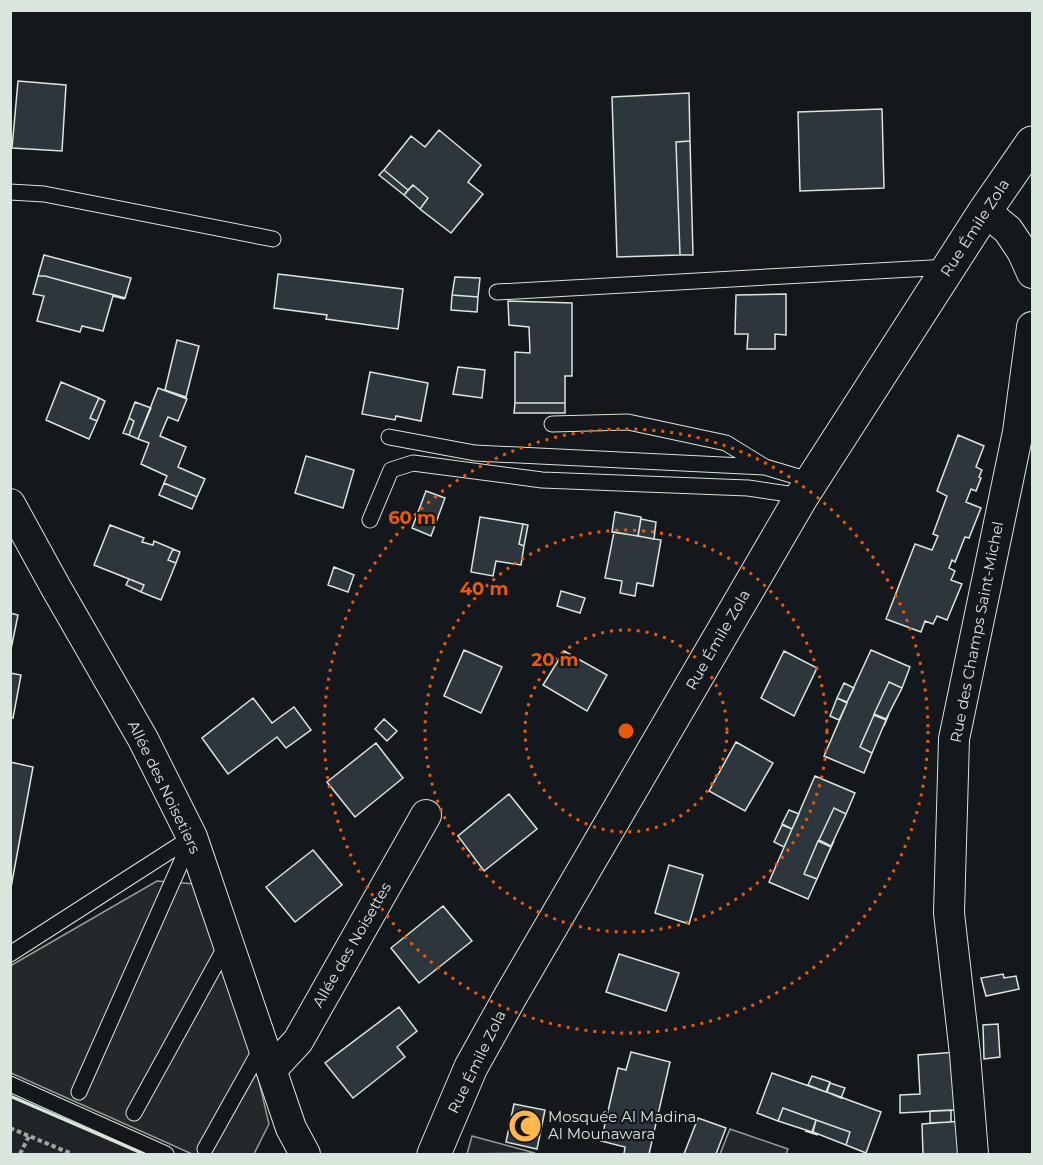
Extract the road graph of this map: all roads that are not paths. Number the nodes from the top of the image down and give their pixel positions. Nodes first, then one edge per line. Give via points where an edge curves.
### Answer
1 (1032, 142) edge
2 (10, 192) edge
3 (985, 212) junction
4 (273, 238) dead end
5 (949, 267) junction
6 (1032, 273) edge
7 (497, 292) dead end
8 (1032, 327) edge
9 (552, 424) dead end
10 (389, 437) dead end
11 (765, 466) junction
12 (807, 489) junction
13 (10, 504) edge
14 (370, 520) dead end
15 (426, 815) dead end
16 (192, 837) junction
17 (228, 942) junction
18 (10, 954) edge
19 (267, 1058) junction
20 (10, 1084) edge
21 (78, 1092) dead end
22 (134, 1113) dead end
23 (205, 1149) dead end
24 (166, 1155) edge
25 (305, 1155) edge
26 (434, 1155) edge
27 (973, 1155) edge

1 - 3 main road, Rue Émile Zola
2 - 4 lane via 44,194
3 - 5 main road, Rue Émile Zola
3 - 6 street via 1008,230
5 - 7 lane
5 - 12 main road, Rue Émile Zola
8 - 27 street, Rue des Champs Saint-Michel via 1018,432 954,739 949,913
9 - 11 lane via 628,422 726,443
10 - 11 lane via 475,453
11 - 12 lane
12 - 14 lane via 542,480 413,464 391,470
12 - 26 main road, Rue Émile Zola via 471,1067
13 - 16 street, Allée des Noisetiers via 143,740
15 - 19 street, Allée des Noisettes via 298,1041
16 - 17 street, Allée des Noisetiers
16 - 18 lane
16 - 21 lane
17 - 19 street, Allée des Noisetiers
17 - 22 lane
19 - 23 lane
19 - 25 street, Allée des Noisetiers via 291,1128
20 - 24 lane

